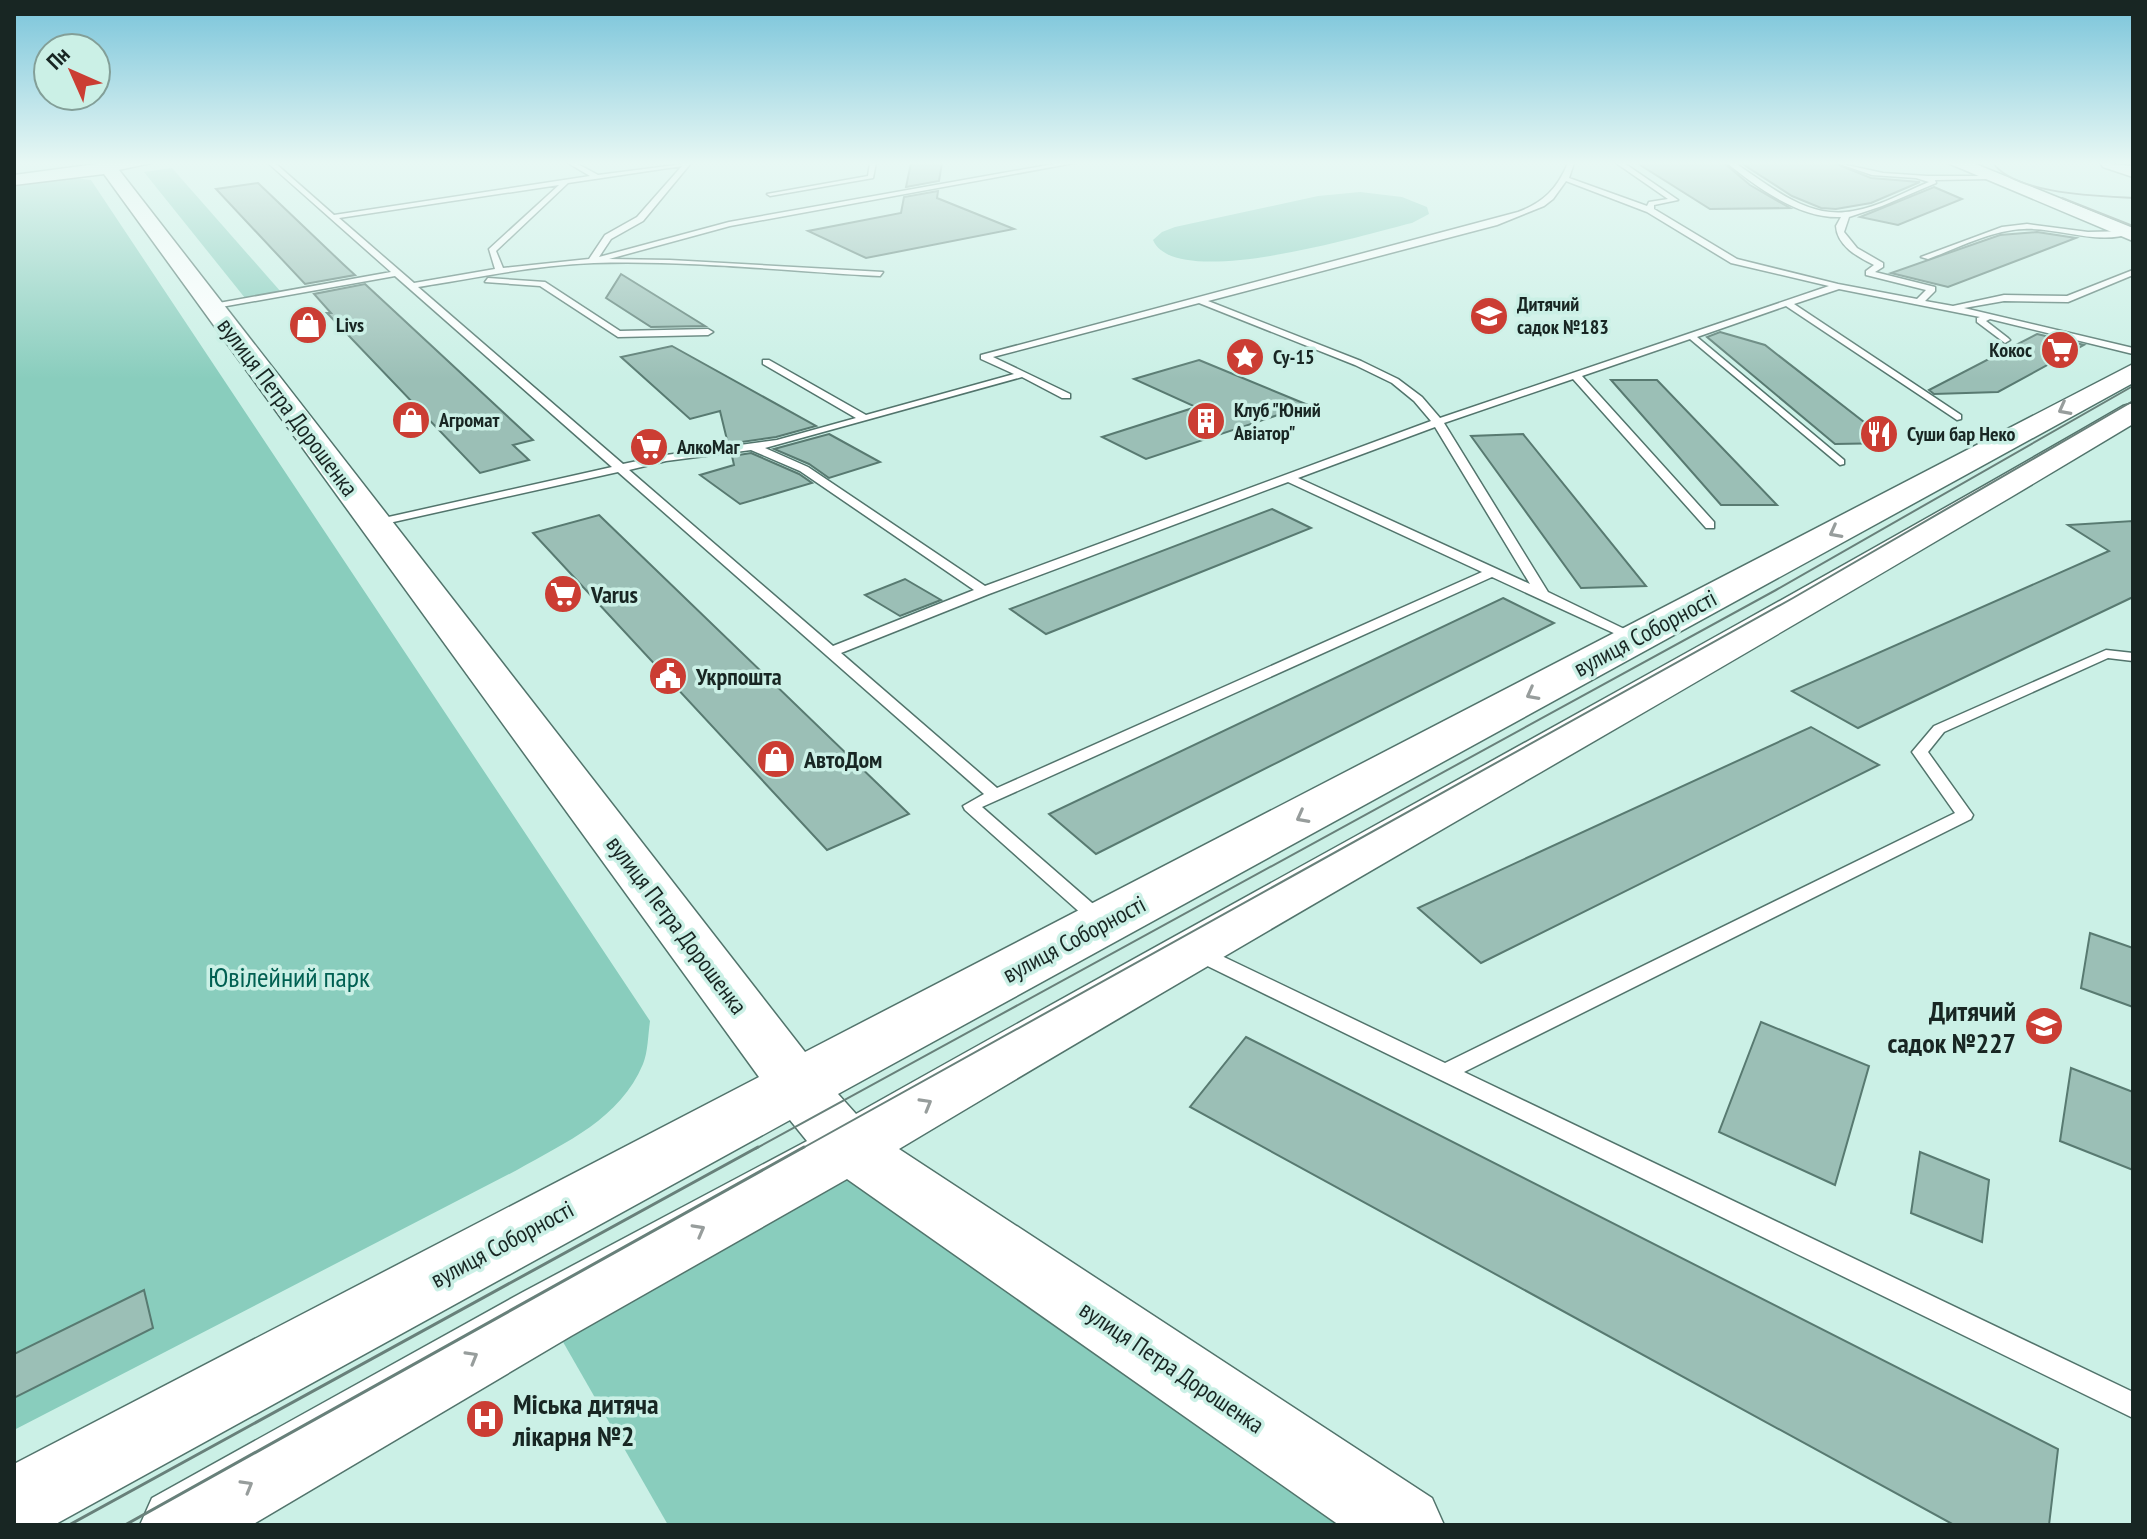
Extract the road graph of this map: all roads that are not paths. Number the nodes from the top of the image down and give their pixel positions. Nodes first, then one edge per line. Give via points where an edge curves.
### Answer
1 (167, 235) edge
2 (353, 235) edge
3 (509, 235) edge
4 (612, 235) edge
5 (689, 235) edge
6 (1450, 235) edge
7 (1691, 235) edge
8 (1842, 235) edge
9 (1988, 235) edge
10 (1925, 257) dead end
11 (592, 261) junction
12 (500, 271) junction
13 (2133, 272) edge
14 (397, 273) junction
15 (880, 274) dead end
16 (457, 277) junction
17 (412, 286) junction
18 (1838, 286) junction
19 (1201, 301) junction
20 (1919, 302) junction
21 (1787, 303) junction
22 (213, 307) junction
23 (1952, 308) junction
24 (1989, 316) junction
25 (708, 332) dead end
26 (1691, 336) junction
27 (2005, 340) dead end
28 (2133, 351) edge
29 (766, 362) dead end
30 (2133, 372) edge
31 (1023, 374) junction
32 (1575, 375) junction
33 (1066, 396) dead end
34 (2133, 412) edge
35 (1957, 417) dead end
36 (865, 419) junction
37 (1438, 422) junction
38 (751, 446) junction
39 (1840, 462) dead end
40 (621, 468) junction
41 (1289, 478) junction
42 (375, 524) junction
43 (1710, 525) dead end
44 (1492, 572) junction
45 (984, 591) junction
46 (1543, 595) junction
47 (1636, 638) junction
48 (831, 652) junction
49 (2133, 657) edge
50 (995, 795) junction
51 (1103, 923) junction
52 (1191, 949) junction
53 (1444, 1073) junction
54 (798, 1086) junction
55 (849, 1148) junction
56 (2133, 1405) edge
57 (14, 1505) edge
58 (179, 1525) edge
59 (1405, 1525) edge

1 - 22 main road, вулиця Петра Дорошенка
2 - 14 lane
3 - 12 lane via 492,251
4 - 11 lane
5 - 11 lane
6 - 19 lane
7 - 18 lane via 1734,261
8 - 20 lane via 1859,255 1880,265 1869,273 1932,289
9 - 10 lane
11 - 12 lane
11 - 15 lane
12 - 16 lane
13 - 23 lane via 2068,299 2004,298
14 - 17 lane
14 - 22 lane
16 - 17 lane
16 - 25 lane via 542,284 618,334
17 - 40 lane
18 - 20 lane
18 - 21 lane
19 - 31 lane via 984,357
19 - 37 lane via 1395,381
20 - 23 lane
21 - 26 lane
21 - 35 lane
22 - 42 main road, вулиця Петра Дорошенка
23 - 24 lane
24 - 27 lane via 1980,320
24 - 28 lane
26 - 32 lane
26 - 39 lane
29 - 36 lane
30 -> 47 main road, вулиця Соборності
31 - 33 lane
31 - 36 lane
32 - 37 lane
32 - 43 lane
34 - 52 main road via 1877,563
36 - 38 lane
37 - 41 lane
37 - 46 lane
38 - 40 lane
38 - 45 lane via 804,469
40 - 42 lane
40 - 48 lane
41 - 44 lane
41 - 45 lane
42 - 54 main road, вулиця Петра Дорошенка
44 - 46 lane
44 - 50 lane
45 - 48 lane
46 - 47 lane
47 -> 51 main road, вулиця Соборності
48 - 50 lane
49 - 53 lane via 2106,654 1939,729 1920,752 1965,815
50 - 51 lane via 971,806
51 - 54 main road, вулиця Соборності
52 - 53 lane
55 -> 52 main road
53 - 56 lane
54 - 55 main road, вулиця Петра Дорошенка
54 - 57 main road, вулиця Соборності
58 -> 55 main road
55 - 59 main road, вулиця Петра Дорошенка

